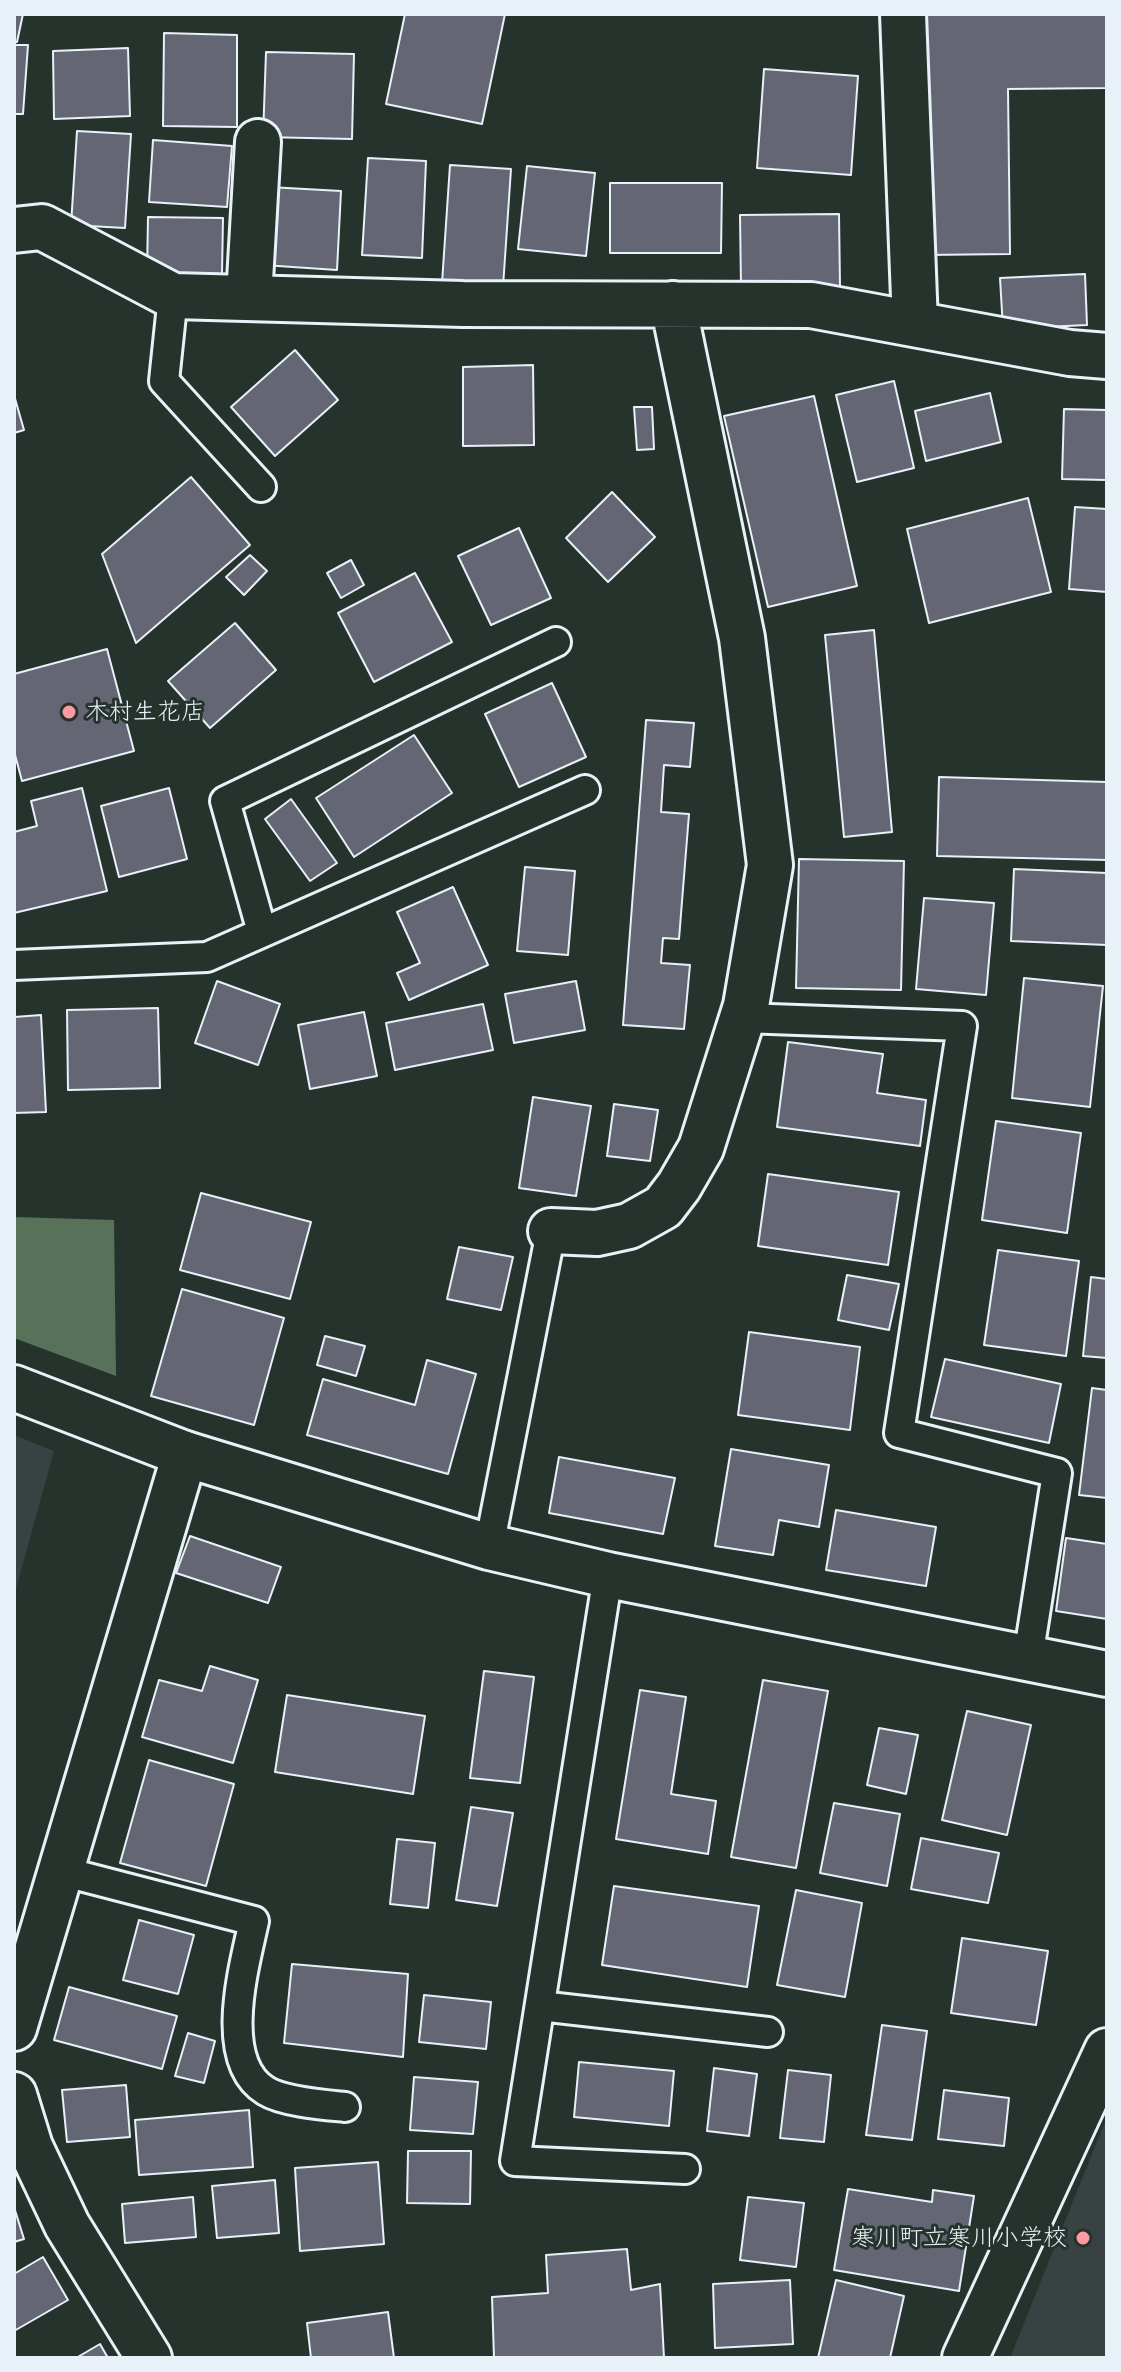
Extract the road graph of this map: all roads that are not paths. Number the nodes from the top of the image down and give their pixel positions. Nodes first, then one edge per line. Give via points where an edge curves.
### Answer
1 (903, 14) edge
2 (258, 142) dead end
3 (14, 230) edge
4 (173, 296) junction
5 (249, 298) junction
6 (673, 304) junction
7 (915, 324) junction
8 (1107, 356) edge
9 (261, 487) dead end
10 (556, 642) dead end
11 (585, 790) dead end
12 (262, 932) junction
13 (14, 965) edge
14 (743, 1018) junction
15 (551, 1231) joint
16 (14, 1388) edge
17 (185, 1454) junction
18 (489, 1547) junction
19 (608, 1575) junction
20 (1028, 1658) junction
21 (1107, 1674) edge
22 (61, 1871) junction
23 (540, 2006) junction
24 (14, 2028) edge
25 (768, 2032) dead end
26 (1107, 2051) edge
27 (14, 2095) edge
28 (345, 2107) dead end
29 (685, 2169) dead end
30 (149, 2358) edge
31 (965, 2358) edge

1 - 7 street
2 - 5 street
3 - 4 street via 42,227
4 - 5 street
4 - 9 lane via 164,381
5 - 6 street
6 - 7 street via 811,305
6 - 14 street via 742,638 770,865
7 - 8 street
10 - 12 lane via 225,801
11 - 12 lane
12 - 13 lane via 207,957
14 - 15 street via 701,1148 671,1198 644,1219 613,1230
14 - 20 lane via 962,1026 899,1433 1057,1473
15 - 18 lane
16 - 17 street
17 - 18 street
17 - 22 street
18 - 19 street
19 - 20 street
19 - 23 lane
20 - 21 street
22 - 24 street
22 - 28 lane via 254,1921 238,2008 247,2071 269,2093
23 - 25 lane
23 - 29 lane via 515,2161
26 - 31 street
27 - 30 street via 30,2147 67,2225

